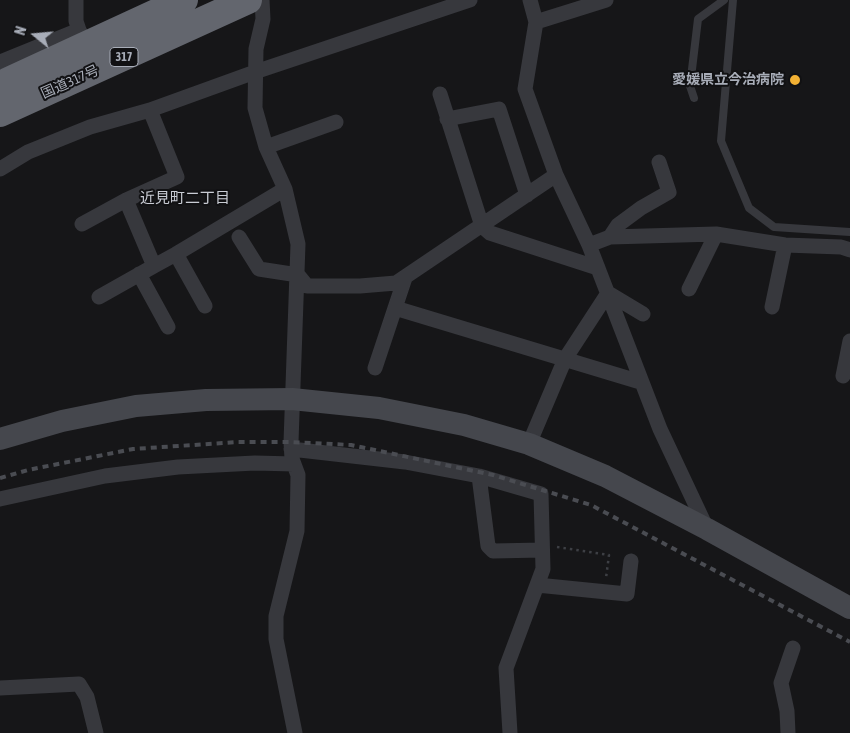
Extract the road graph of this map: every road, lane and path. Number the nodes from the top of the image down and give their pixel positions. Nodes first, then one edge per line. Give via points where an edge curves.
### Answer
1 (76, 0) edge
2 (184, 0) edge
3 (248, 0) edge
4 (262, 0) edge
5 (470, 0) edge
6 (530, 0) edge
7 (606, 0) edge
8 (724, 0) edge
9 (733, 0) edge
10 (536, 22) junction
11 (82, 37) junction
12 (0, 62) edge
13 (255, 72) junction
14 (0, 85) edge
15 (440, 94) dead end
16 (694, 98) dead end
17 (150, 110) junction
18 (0, 113) edge
19 (447, 119) junction
20 (336, 122) dead end
21 (266, 147) junction
22 (659, 162) dead end
23 (0, 169) edge
24 (556, 175) junction
25 (285, 189) junction
26 (527, 195) junction
27 (126, 200) junction
28 (82, 224) dead end
29 (482, 226) junction
30 (850, 232) edge
31 (716, 234) junction
32 (239, 237) dead end
33 (610, 237) junction
34 (589, 244) junction
35 (785, 245) junction
36 (850, 250) edge
37 (176, 254) junction
38 (154, 266) junction
39 (598, 268) junction
40 (139, 274) junction
41 (298, 275) junction
42 (405, 278) junction
43 (689, 289) dead end
44 (608, 293) junction
45 (99, 297) dead end
46 (205, 306) dead end
47 (772, 307) dead end
48 (395, 308) junction
49 (643, 314) dead end
50 (168, 327) dead end
51 (850, 341) edge
52 (565, 359) junction
53 (375, 368) dead end
54 (843, 376) dead end
55 (637, 381) dead end
56 (292, 399) junction
57 (0, 439) edge
58 (529, 444) junction
59 (293, 457) junction
60 (479, 476) junction
61 (0, 499) edge
62 (707, 529) junction
63 (542, 547) junction
64 (631, 561) dead end
65 (536, 585) junction
66 (604, 592) junction
67 (848, 605) edge
68 (793, 648) dead end
69 (0, 688) edge
70 (96, 733) edge
71 (295, 733) edge
72 (510, 733) edge
73 (788, 733) edge

1 - 11 street via 76,21
2 - 11 highway, 国道317号 / 317
3 - 18 highway, 国道317号 / 317
4 - 13 street via 263,20 256,49
5 - 13 street
6 - 10 street
7 - 10 street
8 - 16 lane via 698,19 690,86
9 - 30 lane via 722,141 749,208 774,227
10 - 24 street via 525,89
11 - 12 street
11 - 14 highway, 国道317号 / 317
13 - 17 street
13 - 21 street via 255,108
15 - 19 street
17 - 23 street via 90,127 28,152
17 - 27 street via 177,177
19 - 26 street via 498,109
19 - 29 street
20 - 21 street
21 - 25 street
22 - 33 street via 669,192 618,225
24 - 26 street
24 - 34 street
25 - 37 street
25 - 41 street via 298,244
26 - 29 street
27 - 28 street
27 - 38 street
29 - 39 street via 490,233
29 - 42 street
31 - 33 street
31 - 35 street
31 - 43 street
32 - 41 street via 259,269
33 - 34 street
34 - 39 street
35 - 36 street
35 - 47 street
37 - 38 street
37 - 46 street
38 - 40 street
39 - 44 street
40 - 45 street
40 - 50 street
41 - 42 street via 307,286 360,286 396,283
41 - 56 street
42 - 48 street
44 - 49 street
44 - 52 street
44 - 62 street via 660,429
48 - 52 street
48 - 53 street
51 - 54 street
52 - 55 street
52 - 58 street
56 - 57 street via 206,400 136,406 62,421
56 - 58 street via 379,408 464,425
56 - 59 street
58 - 62 street via 605,476
59 - 60 street via 405,462
59 - 61 street via 105,476
59 - 71 street via 298,475 297,531 276,616 276,640
60 - 63 street via 542,494
60 - 63 street via 488,546 493,551
62 - 67 street
63 - 65 street via 542,569
63 - 66 path via 610,555
64 - 66 street via 627,594
65 - 66 street
65 - 72 street via 506,668
68 - 73 street via 781,683
69 - 70 street via 79,684 87,697

